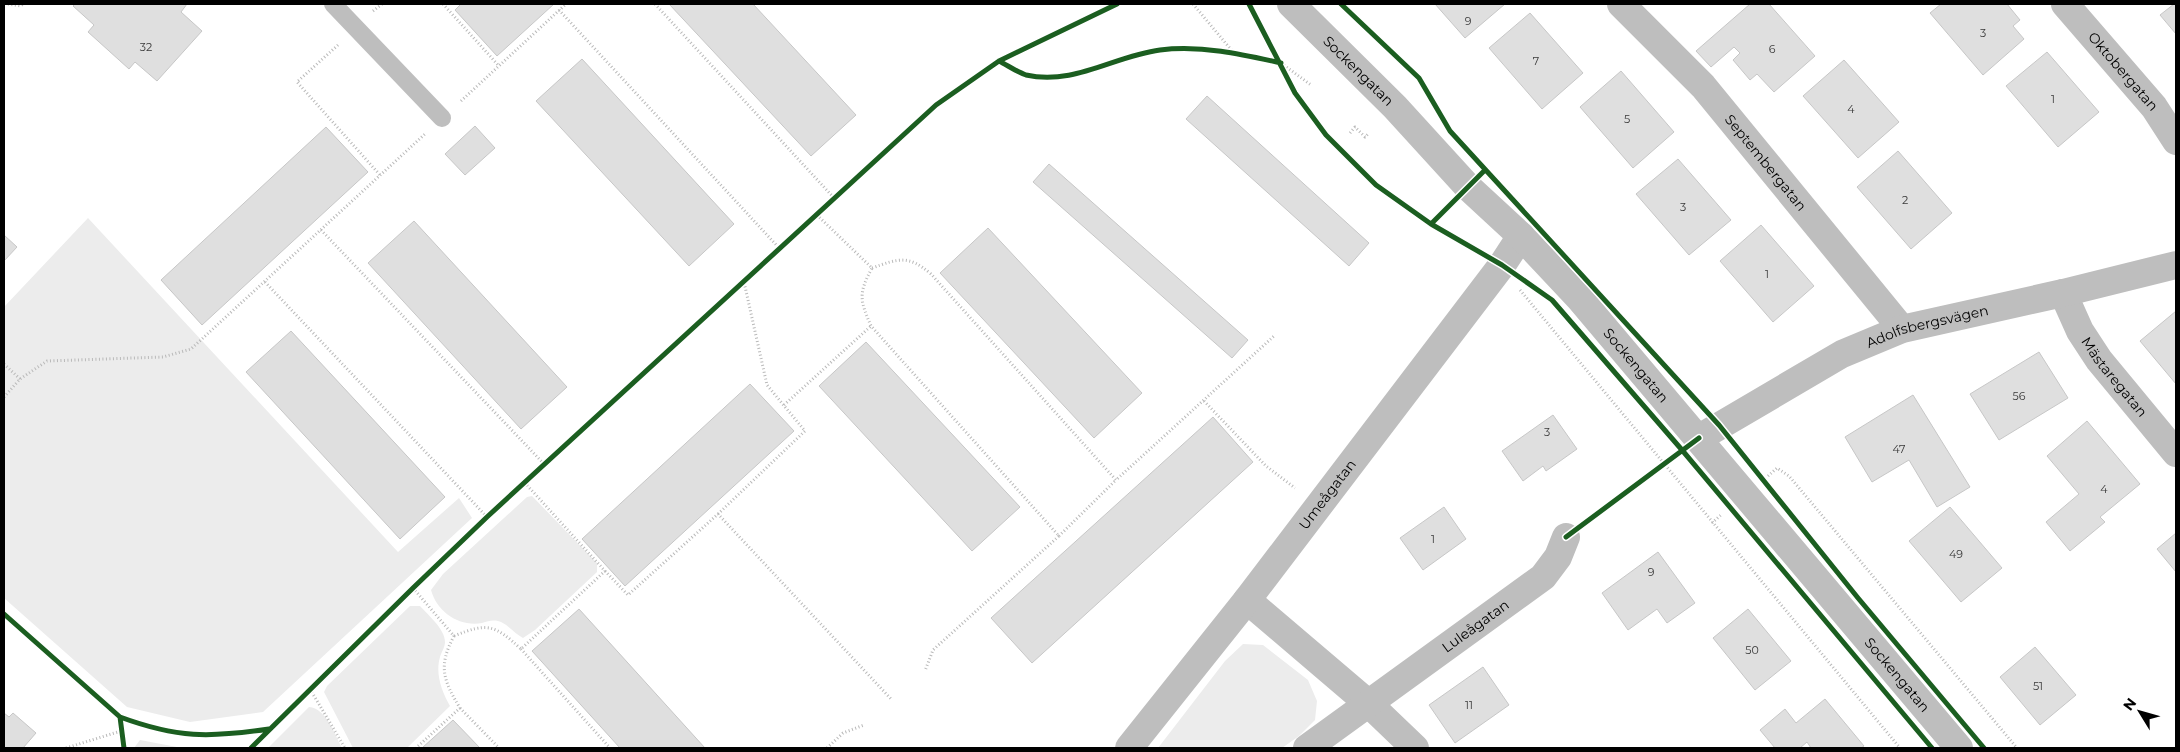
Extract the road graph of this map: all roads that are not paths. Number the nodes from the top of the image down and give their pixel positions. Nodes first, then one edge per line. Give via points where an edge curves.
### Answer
1 (333, 4) edge
2 (1290, 4) edge
3 (1621, 4) edge
4 (2065, 4) edge
5 (442, 118) road end
6 (2176, 141) edge
7 (1522, 236) junction
8 (2176, 265) edge
9 (2063, 294) junction
10 (1902, 329) junction
11 (1699, 438) junction
12 (2176, 453) edge
13 (1566, 537) dead end
14 (1247, 600) junction
15 (1369, 704) junction
16 (1129, 748) edge
17 (1307, 748) edge
18 (1415, 748) edge
19 (1960, 748) edge

1 - 5 lane
2 - 7 street, Sockengatan via 1395,107 1468,187
3 - 10 street, Septembergatan via 1703,86
4 - 6 street, Oktobergatan via 2154,107
7 - 11 street, Sockengatan
7 - 14 street, Umeågatan
8 - 9 street, Adolfsbergsvägen
9 - 10 street, Adolfsbergsvägen
9 - 12 street, Mästaregatan via 2080,331 2099,360
10 - 11 street, Adolfsbergsvägen via 1842,354
11 - 19 street, Sockengatan
13 - 15 street, Luleågatan via 1558,556 1543,577
14 - 15 street
14 - 16 street, Umeågatan
15 - 17 street, Luleågatan
15 - 18 street

